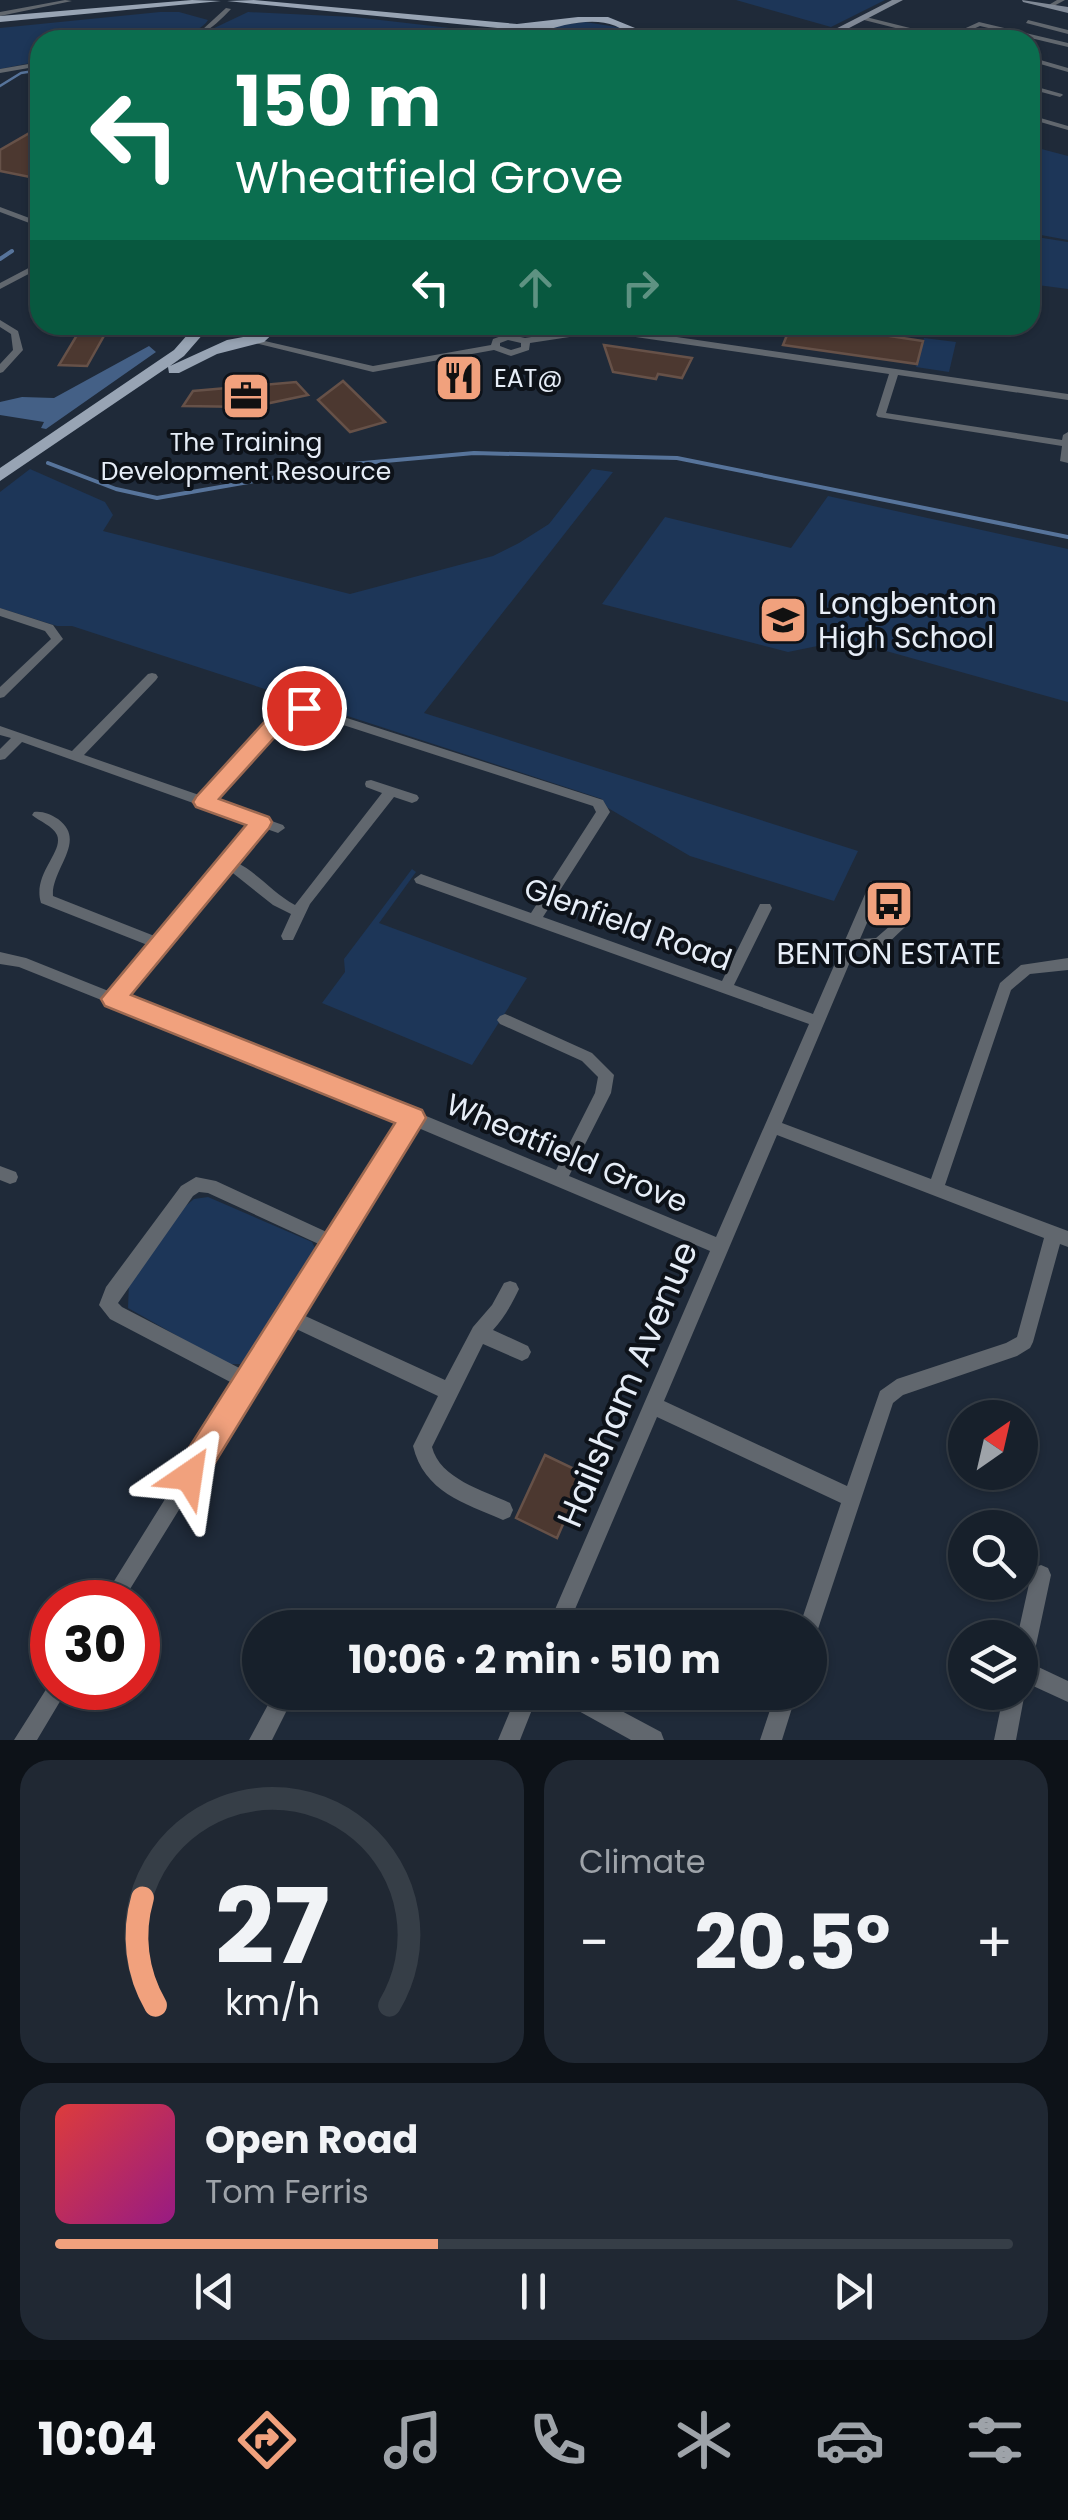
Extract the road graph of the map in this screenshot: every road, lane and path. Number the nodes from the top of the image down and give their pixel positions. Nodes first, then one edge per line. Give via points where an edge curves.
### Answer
1 (899, 0) edge
2 (1026, 0) edge
3 (1062, 0) edge
4 (69, 1) edge
5 (230, 6) edge
6 (1050, 6) junction
7 (213, 9) edge
8 (1068, 10) edge
9 (43, 13) junction
10 (862, 18) junction
11 (0, 19) edge
12 (566, 21) junction
13 (1028, 22) dead end
14 (550, 24) junction
15 (495, 30) edge
16 (540, 30) edge
17 (625, 30) edge
18 (628, 30) edge
19 (839, 30) edge
20 (910, 30) edge
21 (967, 30) edge
22 (1004, 30) edge
23 (1068, 32) edge
24 (1040, 38) edge
25 (1068, 45) edge
26 (1040, 62) edge
27 (1048, 64) junction
28 (30, 66) edge
29 (1040, 69) edge
30 (1068, 70) edge
31 (0, 71) edge
32 (1040, 90) edge
33 (1060, 96) dead end
34 (1040, 120) edge
35 (1067, 127) edge
36 (1062, 140) dead end
37 (0, 209) edge
38 (30, 221) edge
39 (30, 270) edge
40 (0, 286) edge
41 (0, 323) edge
42 (196, 335) edge
43 (210, 335) edge
44 (260, 335) edge
45 (282, 335) edge
46 (502, 335) edge
47 (559, 335) edge
48 (642, 335) edge
49 (503, 338) junction
50 (525, 341) junction
51 (248, 342) junction
52 (494, 348) junction
53 (308, 352) junction
54 (0, 370) edge
55 (894, 372) junction
56 (1068, 398) edge
57 (67, 430) junction
58 (1068, 436) edge
59 (1067, 444) edge
60 (1065, 461) dead end
61 (0, 476) edge
62 (0, 612) edge
63 (152, 677) dead end
64 (0, 694) edge
65 (0, 730) edge
66 (20, 738) junction
67 (0, 756) edge
68 (75, 756) junction
69 (371, 784) dead end
70 (391, 791) junction
71 (412, 798) dead end
72 (204, 802) junction
73 (40, 815) dead end
74 (261, 822) junction
75 (278, 828) dead end
76 (228, 864) junction
77 (421, 879) dead end
78 (876, 885) dead end
79 (868, 902) junction
80 (765, 908) dead end
81 (297, 911) junction
82 (534, 920) junction
83 (288, 936) dead end
84 (160, 944) junction
85 (851, 946) junction
86 (0, 958) edge
87 (1068, 964) edge
88 (726, 988) junction
89 (114, 999) junction
90 (505, 1020) dead end
91 (817, 1020) junction
92 (413, 1118) junction
93 (772, 1126) junction
94 (559, 1180) junction
95 (936, 1188) junction
96 (1061, 1236) edge
97 (334, 1242) junction
98 (721, 1247) junction
99 (510, 1289) dead end
100 (288, 1317) junction
101 (479, 1333) junction
102 (522, 1352) dead end
103 (248, 1381) junction
104 (448, 1391) junction
105 (654, 1406) junction
106 (852, 1498) junction
107 (504, 1510) dead end
108 (1041, 1575) dead end
109 (125, 1580) edge
110 (566, 1610) edge
111 (815, 1610) edge
112 (1031, 1620) edge
113 (1038, 1678) edge
114 (1068, 1692) edge
115 (44, 1710) edge
116 (276, 1710) edge
117 (522, 1710) edge
118 (597, 1710) edge
119 (781, 1710) edge
120 (1011, 1710) edge
121 (25, 1740) edge
122 (260, 1740) edge
123 (509, 1740) edge
124 (653, 1740) edge
125 (771, 1740) edge
126 (1005, 1740) edge

1 - 10 main road
2 - 6 main road
3 - 6 street
4 - 9 street
5 - 7 main road
5 - 14 main road via 523,28
5 - 15 main road
6 - 8 main road
7 - 9 main road
9 - 11 main road
10 - 19 main road
10 - 20 street
12 - 14 main road
12 - 17 main road via 600,21
12 - 18 main road via 596,8
13 - 23 street
14 - 16 main road
21 - 22 street via 979,24
24 - 25 street
26 - 27 street
27 - 29 street
27 - 30 street
28 - 31 street
32 - 33 street
34 - 35 street
35 - 36 street
37 - 38 street
39 - 40 street
41 - 54 street via 15,333 18,350
42 - 57 main road
43 - 51 main road
44 - 51 main road
45 - 53 street
46 - 49 street
47 - 50 street
48 - 55 street
49 - 50 street
49 - 52 street
50 - 52 street via 526,348 515,353
51 - 53 street
51 - 57 main road via 185,364
52 - 53 street via 373,368
55 - 56 street
55 - 59 street via 882,415
57 - 61 main road
58 - 59 street
59 - 60 street
62 - 64 street via 49,628 57,639
63 - 68 street
65 - 66 street
66 - 67 street
66 - 68 street
68 - 72 street
69 - 70 street
70 - 71 street
70 - 81 street
72 - 74 street
72 - 82 street via 284,713 300,707 601,804 601,816
73 - 84 street via 64,833 44,886 46,899
74 - 75 street
74 - 76 street
76 - 81 street via 276,904
76 - 84 street
77 - 82 street, Glenfield Road
78 - 79 street, Hailsham Avenue
79 - 85 street, Hailsham Avenue
79 - 85 street via 892,911 898,927 879,943
80 - 88 street
81 - 83 street
82 - 88 street, Glenfield Road
84 - 89 street
85 - 91 street, Hailsham Avenue
86 - 89 street, Wheatfield Grove
87 - 95 street via 1026,969 1005,987
88 - 91 street, Glenfield Road
89 - 92 street, Wheatfield Grove
90 - 94 street via 587,1057 606,1075
91 - 93 street, Hailsham Avenue
92 - 94 street, Wheatfield Grove
92 - 97 street
93 - 95 street
93 - 98 street, Hailsham Avenue
94 - 98 street, Wheatfield Grove
95 - 96 street
96 - 106 street via 1024,1342 891,1392
97 - 100 street
97 - 103 street via 196,1184 112,1293 108,1305 116,1313
98 - 105 street, Hailsham Avenue
99 - 101 street
100 - 103 street
100 - 104 street
101 - 102 street
101 - 104 street
103 - 109 street
104 - 107 street via 424,1436 426,1465
105 - 106 street
105 - 110 street, Hailsham Avenue
106 - 111 street
108 - 112 street
113 - 114 street
115 - 121 street
116 - 122 street
117 - 123 street
118 - 124 street
119 - 125 street
120 - 126 street

